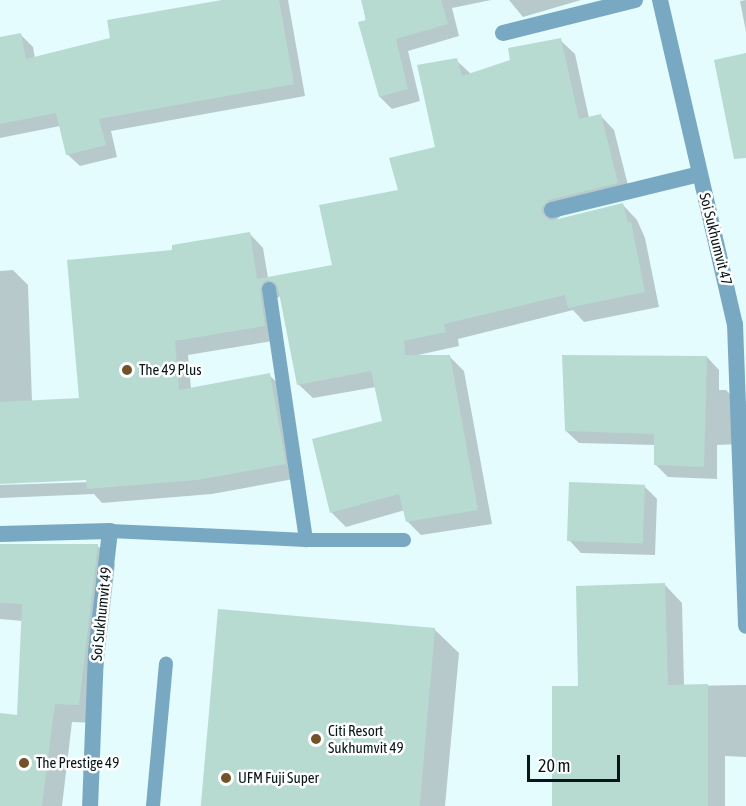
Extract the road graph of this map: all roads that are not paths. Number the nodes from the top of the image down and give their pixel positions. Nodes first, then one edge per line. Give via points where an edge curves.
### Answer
1 (635, 0) edge
2 (660, 0) edge
3 (503, 33) dead end
4 (700, 174) junction
5 (552, 210) dead end
6 (269, 289) dead end
7 (110, 531) junction
8 (0, 534) edge
9 (306, 540) junction
10 (404, 540) dead end
11 (746, 626) edge
12 (166, 664) dead end
13 (90, 806) edge
14 (153, 806) edge

1 - 3 street
2 - 4 street, Soi Sukhumvit 47
4 - 5 street
4 - 11 street, Soi Sukhumvit 47 via 735,324
6 - 9 lane
7 - 8 street
7 - 9 lane
7 - 13 street, Soi Sukhumvit 49 via 96,652
9 - 10 lane
12 - 14 lane

